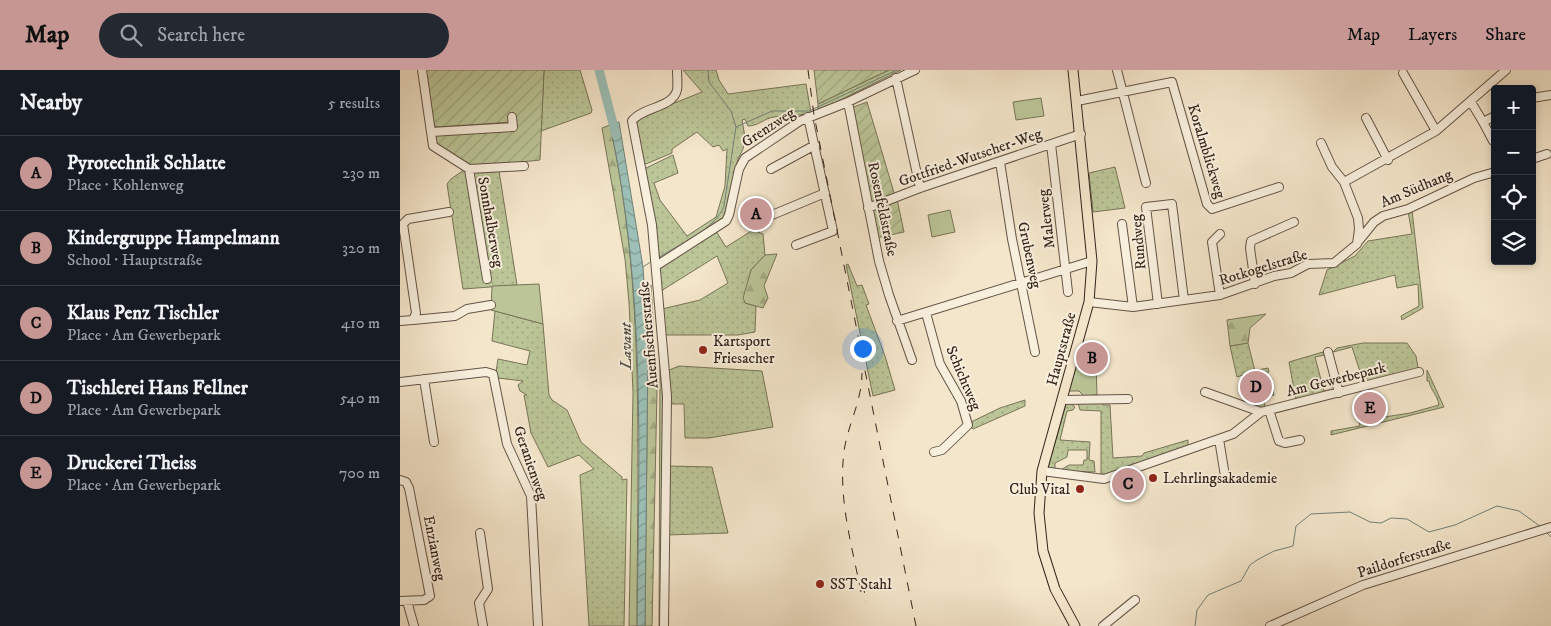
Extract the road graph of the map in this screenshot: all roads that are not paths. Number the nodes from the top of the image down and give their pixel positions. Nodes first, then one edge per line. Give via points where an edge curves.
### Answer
1 (422, 70) edge
2 (677, 70) edge
3 (915, 70) edge
4 (1073, 70) edge
5 (1117, 70) edge
6 (1506, 70) edge
7 (1403, 73) dead end
8 (896, 78) junction
9 (1122, 92) junction
10 (1551, 95) edge
11 (1536, 97) edge
12 (1077, 101) junction
13 (848, 102) junction
14 (1471, 102) junction
15 (512, 116) dead end
16 (808, 117) junction
17 (1366, 118) dead end
18 (1491, 118) edge
19 (1483, 122) junction
20 (1436, 131) junction
21 (431, 132) junction
22 (1081, 134) junction
23 (1491, 137) edge
24 (1321, 143) dead end
25 (1051, 144) junction
26 (815, 145) junction
27 (1547, 154) dead end
28 (1536, 158) edge
29 (1388, 160) junction
30 (1000, 162) junction
31 (524, 166) dead end
32 (468, 169) junction
33 (770, 170) dead end
34 (1491, 173) edge
35 (1344, 182) junction
36 (1146, 183) dead end
37 (1279, 187) dead end
38 (920, 188) junction
39 (825, 194) junction
40 (868, 208) junction
41 (449, 212) dead end
42 (772, 215) dead end
43 (1294, 222) dead end
44 (1122, 224) dead end
45 (1220, 234) dead end
46 (1356, 244) junction
47 (796, 245) dead end
48 (656, 261) junction
49 (1092, 261) junction
50 (1066, 270) junction
51 (487, 279) dead end
52 (1022, 283) junction
53 (1255, 284) junction
54 (1068, 292) dead end
55 (1220, 295) junction
56 (1184, 300) junction
57 (1088, 302) junction
58 (1158, 304) junction
59 (491, 305) dead end
60 (1133, 307) junction
61 (926, 313) junction
62 (413, 320) junction
63 (400, 321) edge
64 (897, 321) junction
65 (1035, 352) dead end
66 (1328, 352) dead end
67 (912, 360) dead end
68 (1418, 372) dead end
69 (424, 379) junction
70 (400, 382) edge
71 (1205, 392) dead end
72 (1339, 393) junction
73 (1128, 399) dead end
74 (1062, 400) junction
75 (1269, 410) junction
76 (1261, 412) junction
77 (1219, 439) junction
78 (1300, 440) dead end
79 (434, 442) dead end
80 (934, 452) dead end
81 (1042, 471) junction
82 (1225, 476) dead end
83 (400, 480) edge
84 (1551, 527) edge
85 (480, 533) dead end
86 (1135, 600) dead end
87 (404, 601) edge
88 (414, 626) edge
89 (483, 626) edge
90 (538, 626) edge
91 (664, 626) edge
92 (1075, 626) edge
93 (1103, 626) edge
94 (1270, 626) edge

1 - 21 street, Sonnhalberweg
2 - 48 street, Auenfischerstraße via 677,91 672,100 636,115 632,121
3 - 8 street, Grenzweg
4 - 12 main road, Hauptstraße
5 - 9 street
6 - 14 street
7 - 20 street
8 - 13 street, Grenzweg
8 - 38 street
9 - 12 street, Koralmblickweg
9 - 36 street
9 - 37 street, Koralmblickweg via 1172,82 1207,204 1212,209
10 - 11 street
12 - 22 main road, Hauptstraße
13 - 16 street, Grenzweg
13 - 40 street, Rosenfeldstraße
14 - 19 street
14 - 20 street
15 - 21 street via 513,127
16 - 26 street
16 - 48 street, Grenzweg via 745,158 739,169 726,221
17 - 29 street
18 - 19 street
19 - 23 street
20 - 29 street
21 - 32 street, Sonnhalberweg via 433,146
22 - 25 street, Gottfried-Wutscher-Weg
22 - 49 main road, Hauptstraße
24 - 35 street via 1332,167
25 - 30 street, Gottfried-Wutscher-Weg
25 - 50 street, Malerweg
26 - 33 street
26 - 39 street
27 - 28 street
29 - 35 street
30 - 38 street, Gottfried-Wutscher-Weg
30 - 52 street, Grubenweg
31 - 32 street, Sonnhalberweg
32 - 51 street, Sonnhalberweg
34 - 46 street, Am Südhang via 1408,209 1383,216
35 - 46 street via 1359,224
38 - 40 street, Gottfried-Wutscher-Weg
39 - 42 street
39 - 47 street via 833,231
40 - 64 street, Rosenfeldstraße via 879,261
41 - 62 street via 408,219 403,224 416,312
43 - 53 street via 1251,241
44 - 60 street
45 - 55 street via 1212,242
46 - 53 street, Rotkogelstraße via 1334,263 1308,264
48 - 91 street, Auenfischerstraße via 667,396
49 - 50 street
49 - 57 main road, Hauptstraße
50 - 52 street
50 - 54 street, Malerweg
52 - 61 street
52 - 65 street, Grubenweg
53 - 55 street, Rotkogelstraße
55 - 56 street, Rotkogelstraße
56 - 58 street, Rotkogelstraße
56 - 58 street, Rundweg via 1172,204 1146,207
57 - 60 street, Rotkogelstraße
57 - 74 main road, Hauptstraße
58 - 60 street, Rotkogelstraße
59 - 62 street via 467,309 455,316
61 - 64 street
61 - 80 street, Schichtweg via 940,364 961,400 968,425 942,450
62 - 63 street
64 - 67 street, Rosenfeldstraße
66 - 72 street
68 - 72 street, Am Gewerbepark
69 - 70 street, Geranienweg
69 - 79 street
69 - 90 street, Geranienweg via 486,372 495,378 507,444 531,496
71 - 76 street
72 - 75 street, Am Gewerbepark
73 - 74 street
74 - 81 main road, Hauptstraße
75 - 76 street, Am Gewerbepark
75 - 78 street via 1279,441
76 - 77 street, Am Gewerbepark via 1233,434
77 - 81 street, Am Gewerbepark via 1104,479
77 - 82 street
81 - 92 main road, Hauptstraße via 1039,513 1043,552 1055,589
83 - 87 street, Enzianweg via 409,488 430,596 424,600
84 - 94 street, Paildorferstraße via 1363,585
85 - 89 street via 488,589 479,603
86 - 93 street
87 - 88 street

